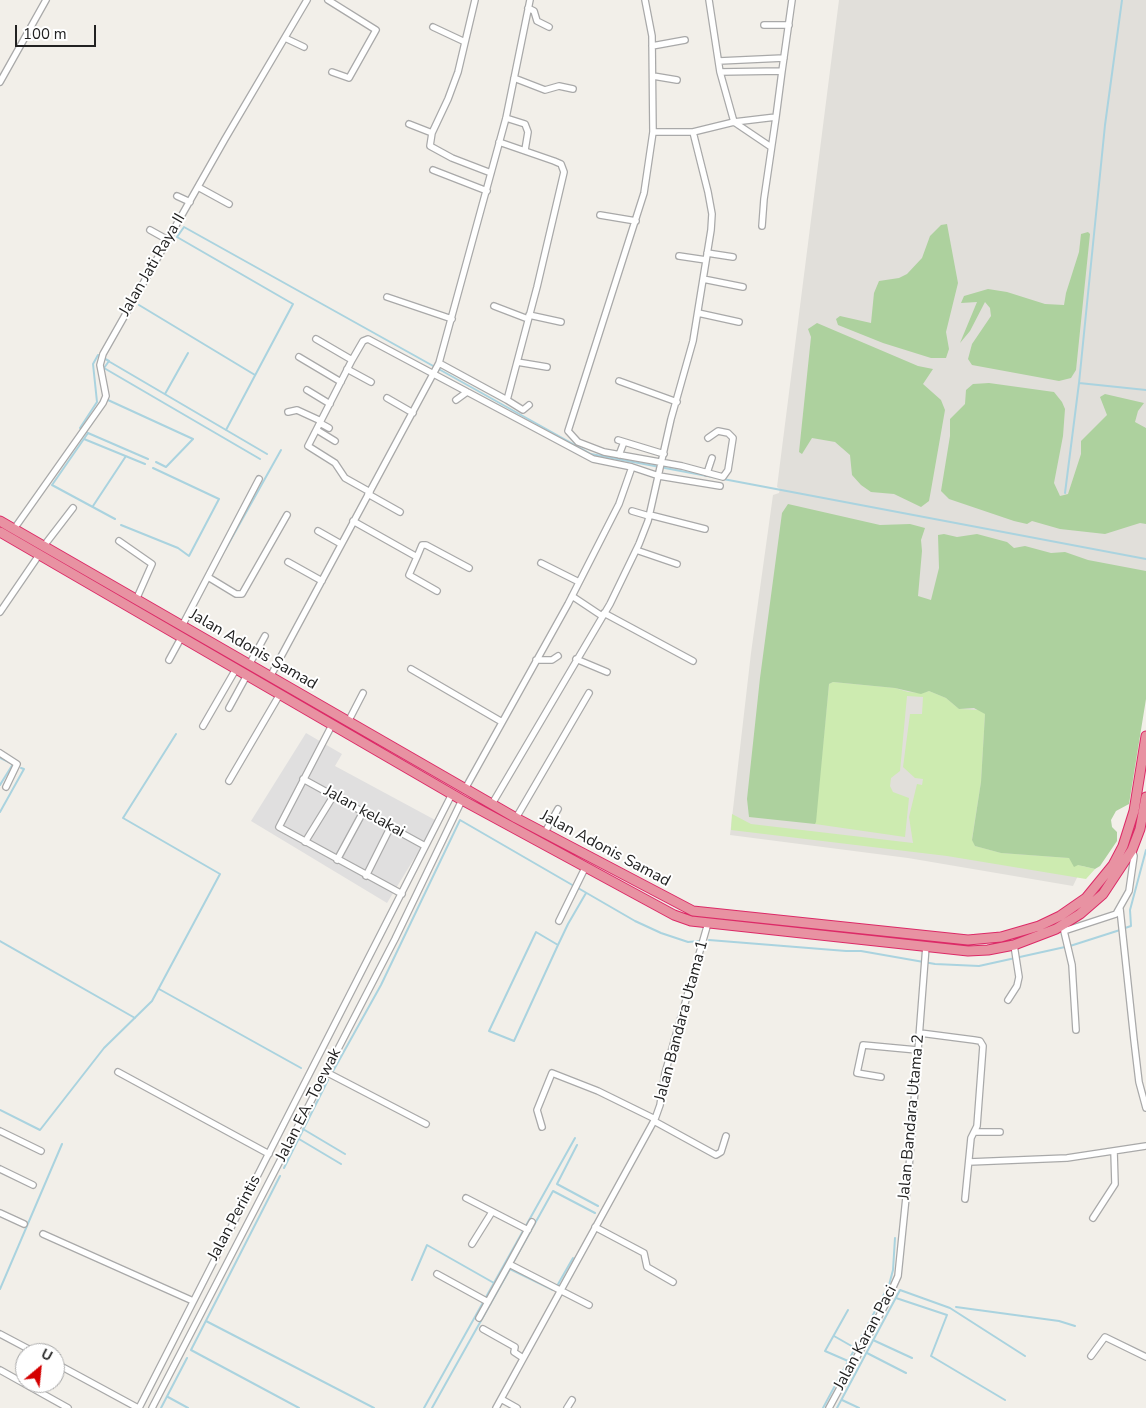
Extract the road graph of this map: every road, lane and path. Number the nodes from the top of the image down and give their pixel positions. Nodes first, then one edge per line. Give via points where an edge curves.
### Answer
1 (46, 0) edge
2 (307, 0) edge
3 (328, 0) edge
4 (530, 0) edge
5 (645, 0) edge
6 (709, 0) edge
7 (792, 0) edge
8 (474, 1) edge
9 (528, 8) junction
10 (764, 25) dead end
11 (790, 25) junction
12 (433, 27) dead end
13 (549, 27) dead end
14 (285, 38) junction
15 (685, 40) dead end
16 (466, 42) junction
17 (652, 46) junction
18 (304, 47) dead end
19 (784, 58) junction
20 (719, 61) junction
21 (782, 71) junction
22 (332, 72) dead end
23 (720, 72) junction
24 (653, 76) junction
25 (514, 78) junction
26 (678, 80) dead end
27 (0, 82) edge
28 (573, 89) dead end
29 (776, 117) junction
30 (506, 118) junction
31 (734, 122) junction
32 (409, 124) dead end
33 (653, 132) junction
34 (694, 132) junction
35 (432, 133) junction
36 (500, 142) junction
37 (772, 148) junction
38 (525, 150) junction
39 (433, 170) dead end
40 (491, 173) junction
41 (198, 187) junction
42 (486, 191) junction
43 (177, 196) dead end
44 (190, 202) junction
45 (229, 204) dead end
46 (600, 215) dead end
47 (636, 221) junction
48 (762, 226) dead end
49 (150, 230) dead end
50 (168, 240) junction
51 (708, 253) junction
52 (678, 256) dead end
53 (733, 257) dead end
54 (706, 260) junction
55 (703, 279) junction
56 (743, 287) dead end
57 (387, 297) dead end
58 (494, 306) dead end
59 (698, 313) junction
60 (529, 317) junction
61 (452, 318) junction
62 (561, 322) dead end
63 (739, 322) dead end
64 (316, 339) dead end
65 (299, 357) dead end
66 (352, 360) junction
67 (517, 362) junction
68 (547, 367) dead end
69 (436, 368) junction
70 (347, 369) junction
71 (619, 381) dead end
72 (341, 382) junction
73 (372, 382) dead end
74 (306, 390) dead end
75 (467, 392) junction
76 (387, 398) dead end
77 (456, 400) dead end
78 (507, 400) junction
79 (677, 402) junction
80 (330, 404) junction
81 (530, 405) dead end
82 (288, 412) dead end
83 (413, 413) junction
84 (320, 422) junction
85 (330, 428) dead end
86 (316, 430) junction
87 (708, 438) dead end
88 (335, 440) dead end
89 (664, 454) junction
90 (619, 455) junction
91 (712, 458) dead end
92 (632, 467) junction
93 (660, 469) junction
94 (707, 473) junction
95 (259, 479) dead end
96 (720, 486) dead end
97 (369, 493) junction
98 (73, 508) dead end
99 (632, 511) dead end
100 (400, 512) dead end
101 (288, 515) dead end
102 (649, 515) junction
103 (0, 521) edge
104 (354, 521) junction
105 (14, 529) junction
106 (705, 530) dead end
107 (318, 531) dead end
108 (0, 532) edge
109 (119, 541) dead end
110 (341, 544) junction
111 (636, 550) junction
112 (41, 551) junction
113 (417, 557) junction
114 (288, 562) dead end
115 (541, 563) dead end
116 (676, 564) dead end
117 (469, 568) dead end
118 (208, 577) junction
119 (322, 581) junction
120 (579, 582) junction
121 (437, 591) dead end
122 (572, 596) junction
123 (136, 600) junction
124 (0, 612) edge
125 (603, 614) junction
126 (182, 626) junction
127 (265, 636) dead end
128 (181, 638) junction
129 (558, 656) dead end
130 (170, 659) dead end
131 (576, 659) junction
132 (536, 660) junction
133 (693, 660) dead end
134 (249, 665) junction
135 (411, 669) dead end
136 (607, 672) dead end
137 (233, 673) junction
138 (247, 675) junction
139 (270, 677) junction
140 (363, 693) dead end
141 (589, 693) dead end
142 (278, 697) junction
143 (229, 708) dead end
144 (348, 722) junction
145 (502, 722) junction
146 (203, 726) dead end
147 (331, 728) junction
148 (1146, 736) edge
149 (0, 753) edge
150 (304, 779) junction
151 (229, 781) dead end
152 (6, 787) dead end
153 (465, 789) junction
154 (452, 794) junction
155 (334, 795) junction
156 (1146, 797) edge
157 (462, 800) junction
158 (492, 804) junction
159 (558, 809) dead end
160 (363, 812) junction
161 (516, 818) junction
162 (391, 826) junction
163 (530, 826) junction
164 (544, 834) junction
165 (525, 835) junction
166 (306, 842) junction
167 (425, 846) junction
168 (1132, 850) junction
169 (338, 860) junction
170 (585, 868) junction
171 (366, 876) junction
172 (402, 894) junction
173 (1120, 909) junction
174 (559, 921) dead end
175 (708, 924) junction
176 (1064, 928) junction
177 (911, 934) junction
178 (911, 943) junction
179 (1014, 945) junction
180 (926, 946) junction
181 (1008, 1000) dead end
182 (1076, 1030) dead end
183 (920, 1033) junction
184 (917, 1050) junction
185 (118, 1072) dead end
186 (326, 1072) junction
187 (881, 1077) dead end
188 (1146, 1108) edge
189 (654, 1120) junction
190 (426, 1124) dead end
191 (542, 1127) dead end
192 (0, 1131) edge
193 (975, 1132) junction
194 (1000, 1132) dead end
195 (726, 1136) dead end
196 (1146, 1146) edge
197 (41, 1151) dead end
198 (1114, 1151) junction
199 (269, 1154) junction
200 (968, 1162) junction
201 (0, 1169) edge
202 (33, 1185) dead end
203 (466, 1198) dead end
204 (965, 1199) dead end
205 (492, 1212) junction
206 (0, 1213) edge
207 (1093, 1218) dead end
208 (532, 1222) dead end
209 (24, 1224) dead end
210 (596, 1227) junction
211 (528, 1230) junction
212 (43, 1234) dead end
213 (472, 1244) dead end
214 (509, 1264) junction
215 (900, 1267) joint
216 (437, 1274) dead end
217 (673, 1282) dead end
218 (560, 1290) junction
219 (192, 1301) junction
220 (488, 1302) junction
221 (589, 1305) dead end
222 (479, 1318) dead end
223 (483, 1329) dead end
224 (0, 1334) edge
225 (17, 1343) edge
226 (1090, 1356) dead end
227 (1146, 1357) edge
228 (523, 1358) junction
229 (65, 1368) edge
230 (0, 1370) edge
231 (501, 1399) junction
232 (572, 1400) dead end
233 (68, 1408) edge
234 (138, 1408) edge
235 (152, 1408) edge
236 (496, 1408) edge
237 (517, 1408) edge
238 (567, 1408) edge
239 (829, 1408) edge

1 - 27 street
2 - 14 street, Jalan Jati Raya II
3 - 22 street via 376,30 349,78
4 - 9 street
5 - 17 street
6 - 20 street
7 - 11 street
8 - 16 street
9 - 13 street via 534,11 537,21
9 - 25 street
10 - 11 street
11 - 19 street
12 - 16 street
14 - 18 street
14 - 41 street, Jalan Jati Raya II
15 - 17 street
16 - 35 street via 448,100
17 - 24 street
19 - 20 street
19 - 21 street
20 - 23 street
21 - 23 street
21 - 29 street
23 - 31 street
24 - 26 street
24 - 33 street
25 - 28 street via 545,90 559,86
25 - 30 street
29 - 31 street
29 - 37 street
30 - 36 street
30 - 38 street via 526,124
31 - 34 street
31 - 37 street
32 - 35 street
33 - 34 street
33 - 47 street via 644,193
34 - 51 street via 712,214
35 - 40 street via 430,147
36 - 38 street
36 - 40 street
37 - 48 street
38 - 60 street via 554,161 563,167 564,172
39 - 42 street
40 - 42 street
41 - 44 street, Jalan Jati Raya II
41 - 45 street
42 - 61 street
43 - 44 street
44 - 50 street, Jalan Jati Raya II
46 - 47 street
47 - 90 street via 568,431 571,437 590,448
49 - 50 street
50 - 105 street, Jalan Jati Raya II via 101,359 106,396 103,403
51 - 53 street
51 - 54 street
52 - 54 street
54 - 55 street
55 - 56 street
55 - 59 street
57 - 61 street
58 - 60 street
59 - 63 street
59 - 79 street
60 - 62 street
60 - 67 street
61 - 69 street
64 - 66 street
65 - 72 street
66 - 69 street via 368,339
66 - 70 street
67 - 68 street
67 - 78 street
69 - 75 street
69 - 78 street
69 - 83 street
70 - 72 street
70 - 73 street
71 - 79 street
72 - 80 street
74 - 80 street
75 - 77 street
75 - 92 street via 593,460
76 - 83 street
78 - 81 street via 523,410
79 - 89 street
80 - 84 street
82 - 84 street via 297,410
83 - 97 street
84 - 85 street
84 - 86 street
86 - 88 street
86 - 97 street via 309,448 335,463 345,478
87 - 94 street via 718,431 733,438 726,475 718,477
89 - 90 street via 621,441
89 - 93 street
90 - 93 street
91 - 94 street
92 - 93 street
92 - 120 street via 619,504
93 - 94 street
93 - 96 street
93 - 102 street
95 - 118 street
97 - 100 street
97 - 104 street
98 - 112 street
99 - 102 street
101 - 118 street via 242,594 236,594
102 - 106 street
102 - 111 street
103 - 105 highway, Jalan Adonis Samad
104 - 110 street
104 - 113 street
105 - 112 highway, Jalan Adonis Samad
107 - 110 street
108 - 112 highway
109 - 123 street via 152,564
110 - 119 street
111 - 116 street
111 - 125 street
112 - 123 highway, Jalan Adonis Samad
112 - 124 street
112 - 128 highway
113 - 117 street via 422,545 426,544
113 - 121 street via 409,575
114 - 119 street
115 - 120 street
118 - 126 street
119 - 139 street
120 - 122 street
122 - 125 street
122 - 132 street
123 - 126 highway, Jalan Adonis Samad
125 - 131 street
125 - 133 street
126 - 134 highway, Jalan Adonis Samad
127 - 134 street
128 - 130 street
128 - 137 highway
129 - 132 street via 552,660
131 - 136 street
131 - 158 street
132 - 145 street
134 - 139 highway, Jalan Adonis Samad
135 - 145 street
137 - 138 highway
137 - 146 street
138 - 142 highway
138 - 143 street
139 - 144 highway, Jalan Adonis Samad
140 - 144 street
141 - 161 street
142 - 147 highway
142 - 151 street
144 - 153 highway, Jalan Adonis Samad
145 - 153 street
147 - 150 street
147 - 154 highway
148 - 177 highway, Jalan Adonis Samad via 1134,811 1123,846 1086,898 1040,926 1001,936 968,940
149 - 152 street via 17,764
150 - 155 street, Jalan kelakai
150 - 166 street via 279,827
153 - 158 highway, Jalan Adonis Samad
154 - 157 highway
154 - 167 street, Jalan Perintis
155 - 160 street, Jalan kelakai
155 - 166 street
156 - 168 highway
157 - 165 highway
157 - 186 street, Jalan EA. Toewak
158 - 161 highway, Jalan Adonis Samad
159 - 164 street
160 - 162 street, Jalan kelakai
160 - 169 street
161 - 163 highway, Jalan Adonis Samad
162 - 167 street, Jalan kelakai
162 - 171 street
163 - 164 highway, Jalan Adonis Samad
163 - 165 highway
164 - 177 highway, Jalan Adonis Samad via 693,911
165 - 170 highway
166 - 169 street
167 - 172 street, Jalan Perintis
168 - 173 street via 1131,881
168 - 176 highway via 1103,894
169 - 171 street
170 - 174 street
170 - 175 highway via 674,915
171 - 172 street
172 - 199 street, Jalan Perintis
173 - 176 street via 1106,919
173 - 188 street via 1139,1082
175 - 178 highway
175 - 189 street, Jalan Bandara Utama 1
176 - 179 highway
176 - 182 street via 1073,972
177 - 178 highway
178 - 180 highway
179 - 180 highway via 978,951
179 - 181 street via 1019,966 1018,982
180 - 183 street, Jalan Bandara Utama 2
183 - 184 street, Jalan Bandara Utama 2
183 - 193 street via 982,1043
184 - 187 street via 863,1045 857,1073
184 - 215 street, Jalan Bandara Utama 2
185 - 199 street
186 - 190 street
186 - 235 street, Jalan EA. Toewak
189 - 191 street via 598,1091 552,1073 537,1110
189 - 195 street via 716,1155 721,1152
189 - 210 street, Jalan Bandara Utama 1
192 - 197 street
193 - 194 street
193 - 200 street via 971,1138
196 - 198 street
198 - 200 street via 1067,1158
198 - 207 street via 1115,1184
199 - 219 street, Jalan Perintis
200 - 204 street
201 - 202 street
203 - 205 street
205 - 211 street
205 - 213 street
206 - 209 street
208 - 211 street
210 - 217 street via 644,1253 647,1268
210 - 218 street, Jalan Bandara Utama 1
211 - 214 street
212 - 219 street
214 - 218 street
214 - 220 street
215 - 239 street, Jalan Karan Paci via 885,1305
216 - 220 street
218 - 221 street
218 - 228 street, Jalan Bandara Utama 1
219 - 234 street, Jalan Perintis
220 - 222 street
223 - 228 street via 515,1347 514,1352
224 - 225 street
226 - 227 street via 1106,1337
228 - 231 street, Jalan Bandara Utama 1
229 - 234 street
230 - 233 street
231 - 236 street, Jalan Bandara Utama 1
231 - 237 street
232 - 238 street

